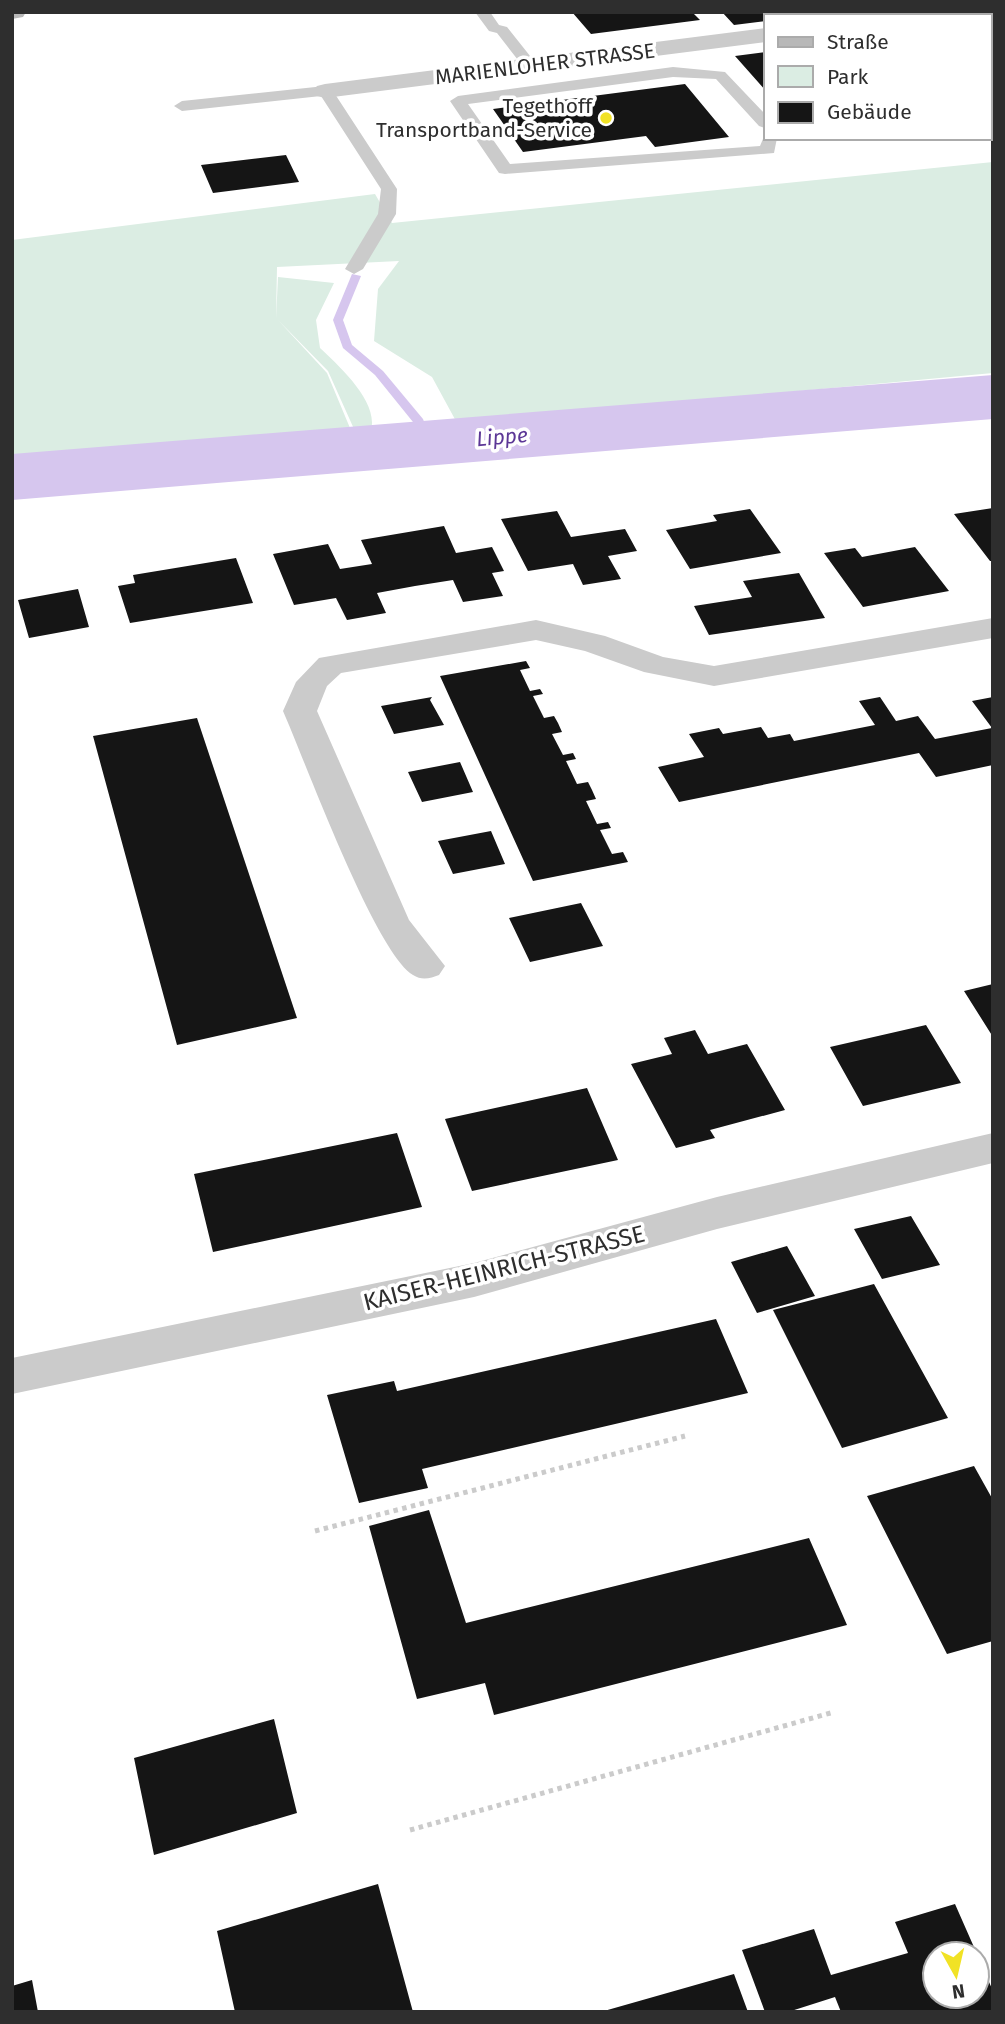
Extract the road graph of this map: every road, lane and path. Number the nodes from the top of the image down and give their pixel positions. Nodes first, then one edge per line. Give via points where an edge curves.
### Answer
1 (482, 12) edge
2 (764, 35) edge
3 (653, 50) junction
4 (530, 66) junction
5 (673, 72) junction
6 (326, 91) junction
7 (182, 106) dead end
8 (764, 122) edge
9 (769, 140) edge
10 (354, 270) dead end
11 (993, 628) edge
12 (426, 966) dead end
13 (993, 1148) edge
14 (12, 1376) edge
15 (685, 1436) dead end
16 (315, 1531) dead end
17 (834, 1712) dead end
18 (410, 1830) dead end

1 - 4 lane
2 - 3 street, MARIENLOHER STRASSE
3 - 4 street, MARIENLOHER STRASSE
3 - 5 lane
4 - 6 street, MARIENLOHER STRASSE
5 - 8 lane via 720,75
5 - 9 lane via 458,101 505,169 768,150
6 - 7 lane
6 - 10 lane via 389,189 387,214
11 - 12 street via 714,676 656,666 594,643 536,630 331,665 312,682 300,711 393,925
13 - 14 street, KAISER-HEINRICH-STRASSE via 717,1213 474,1280
15 - 16 path
17 - 18 path

